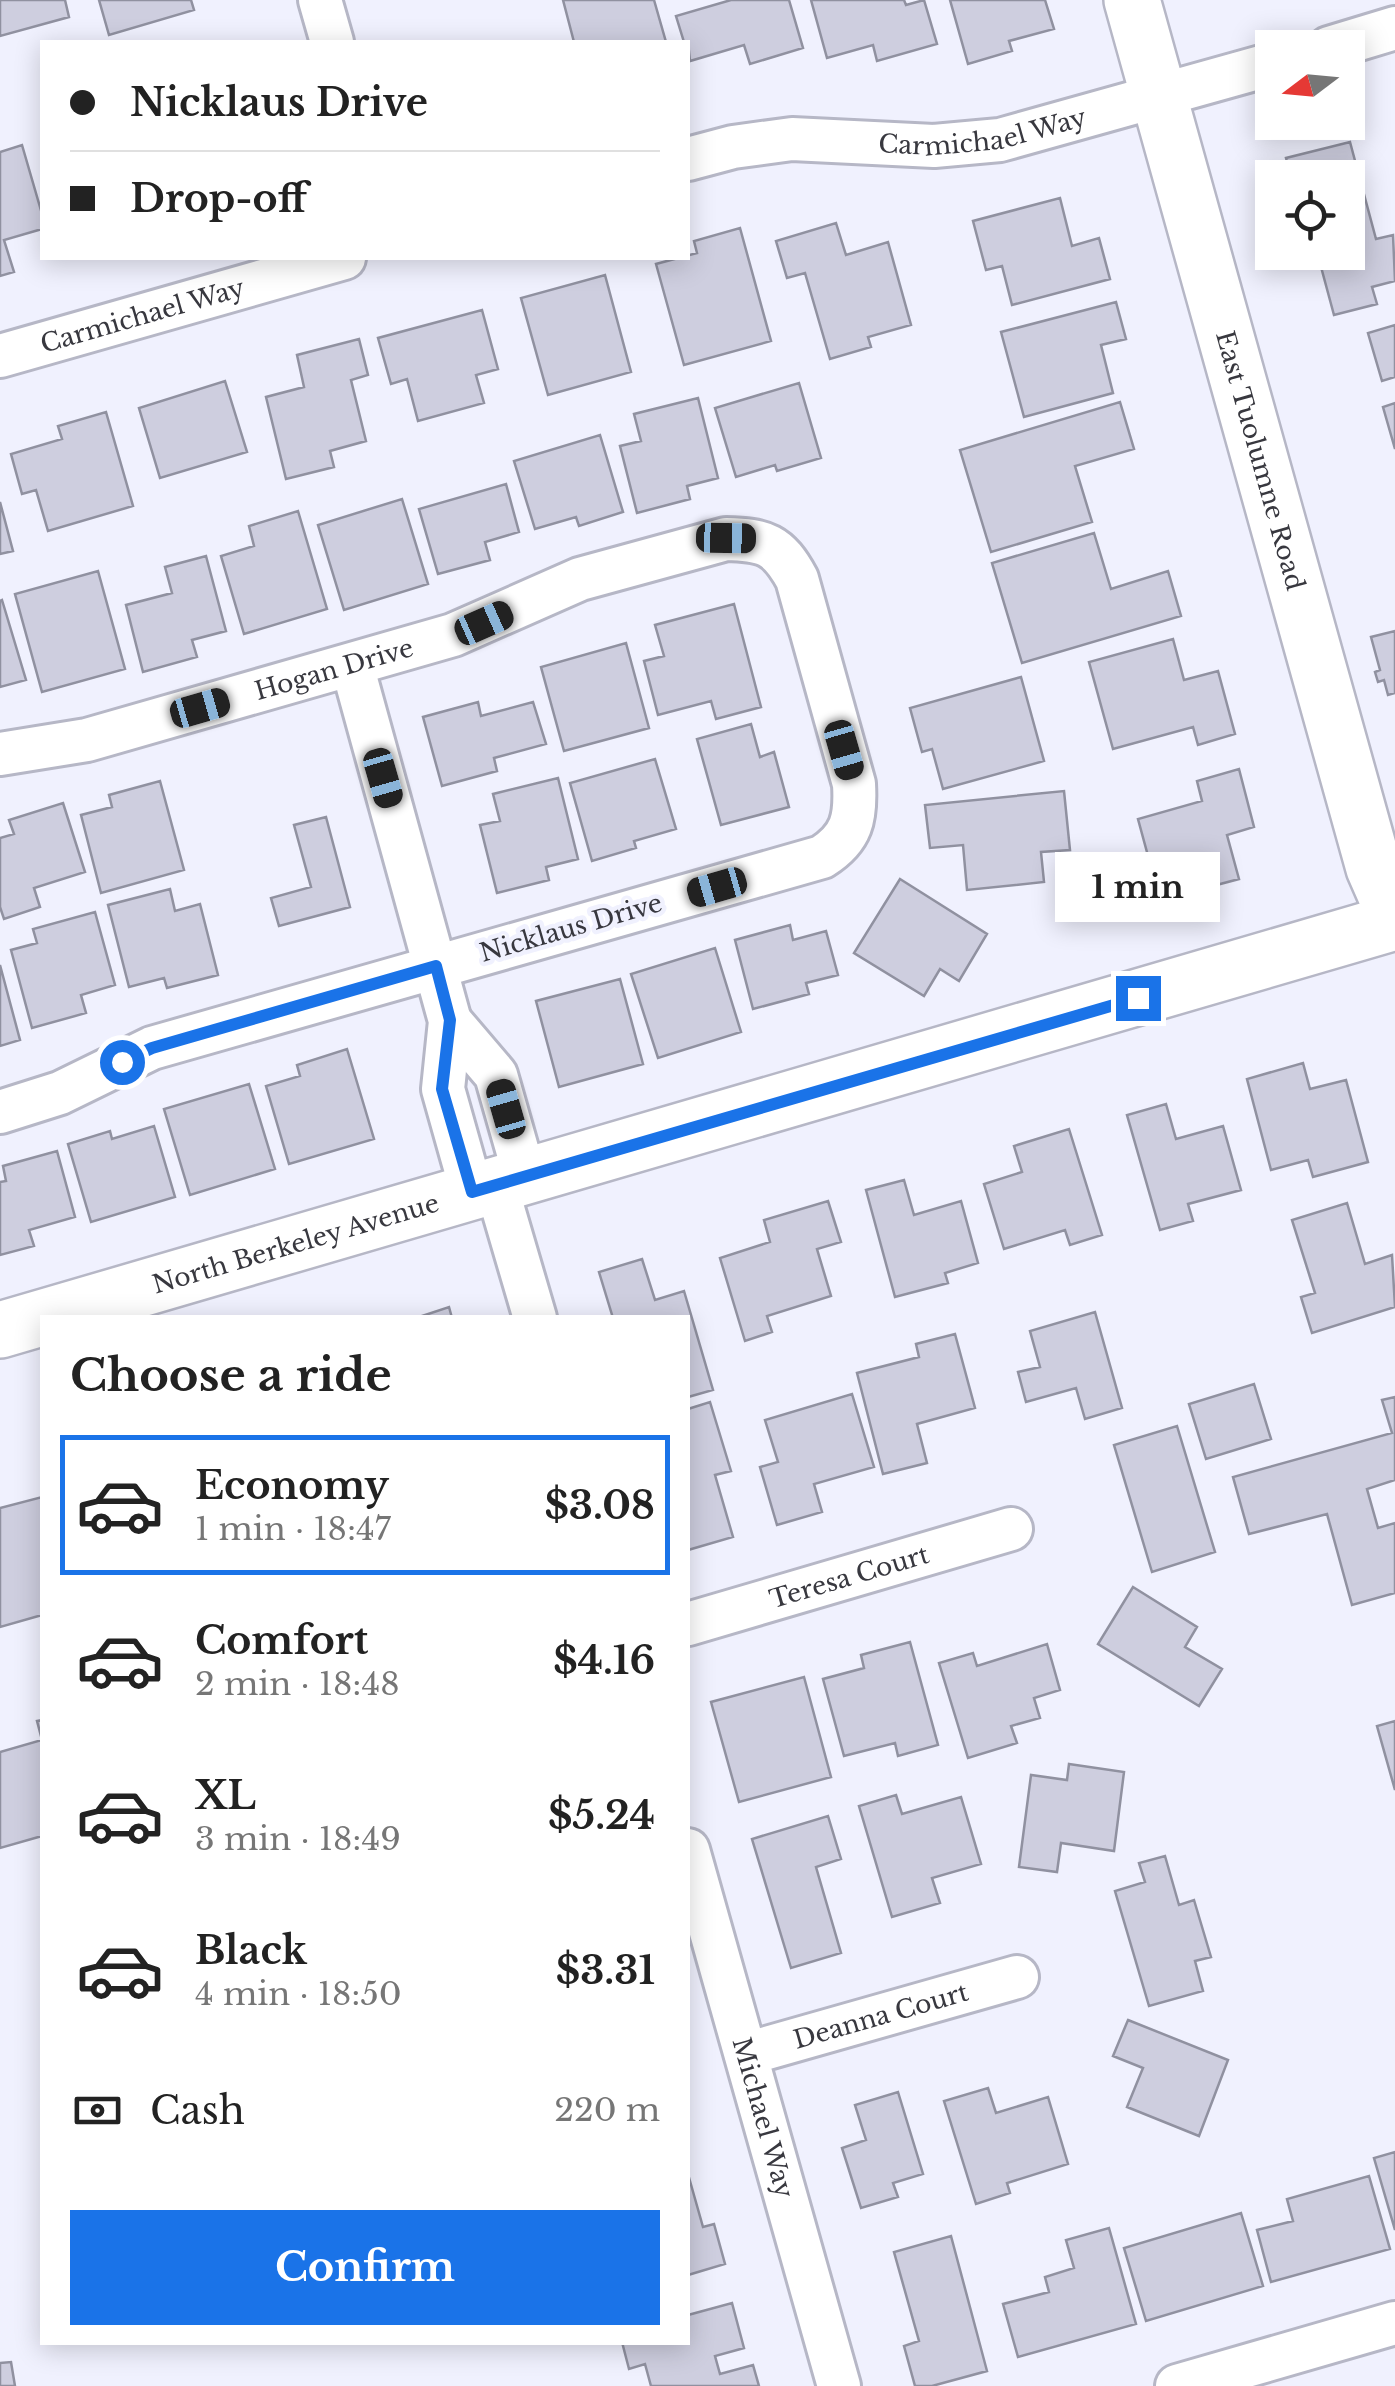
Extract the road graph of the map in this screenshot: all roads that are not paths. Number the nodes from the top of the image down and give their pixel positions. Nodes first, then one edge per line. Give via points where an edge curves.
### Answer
1 (320, 0) edge
2 (1132, 0) edge
3 (1395, 28) edge
4 (1365, 37) edge
5 (331, 40) edge
6 (1255, 69) edge
7 (1158, 96) junction
8 (690, 159) edge
9 (337, 260) edge
10 (0, 356) edge
11 (352, 664) junction
12 (0, 754) edge
13 (851, 830) joint
14 (1395, 919) edge
15 (436, 966) junction
16 (0, 1112) edge
17 (498, 1184) junction
18 (51, 1315) edge
19 (533, 1315) edge
20 (40, 1318) edge
21 (0, 1330) edge
22 (1011, 1529) dead end
23 (690, 1623) edge
24 (690, 1857) edge
25 (1017, 1976) dead end
26 (746, 2054) junction
27 (1395, 2323) edge
28 (840, 2386) edge
29 (1178, 2386) edge

1 - 5 street
2 - 7 street, East Tuolumne Road
3 - 4 street
6 - 7 street, Carmichael Way
7 - 8 street, Carmichael Way via 982,142 792,140
7 - 14 street, East Tuolumne Road via 1374,868
9 - 10 street, Carmichael Way
11 - 12 street, Hogan Drive via 86,740
11 - 13 street, Hogan Drive via 468,630 599,573 726,538 769,544 797,579 854,784
11 - 15 street
13 - 15 street, Nicklaus Drive via 822,857
14 - 17 street, North Berkeley Avenue
15 - 16 street, Nicklaus Drive via 152,1048 60,1093
15 - 17 street via 450,1020 442,1089
17 - 18 street, North Berkeley Avenue
17 - 19 street
20 - 21 street, North Berkeley Avenue
22 - 23 street, Teresa Court
24 - 26 street, Michael Way
25 - 26 street, Deanna Court
26 - 28 street, Michael Way
27 - 29 street

